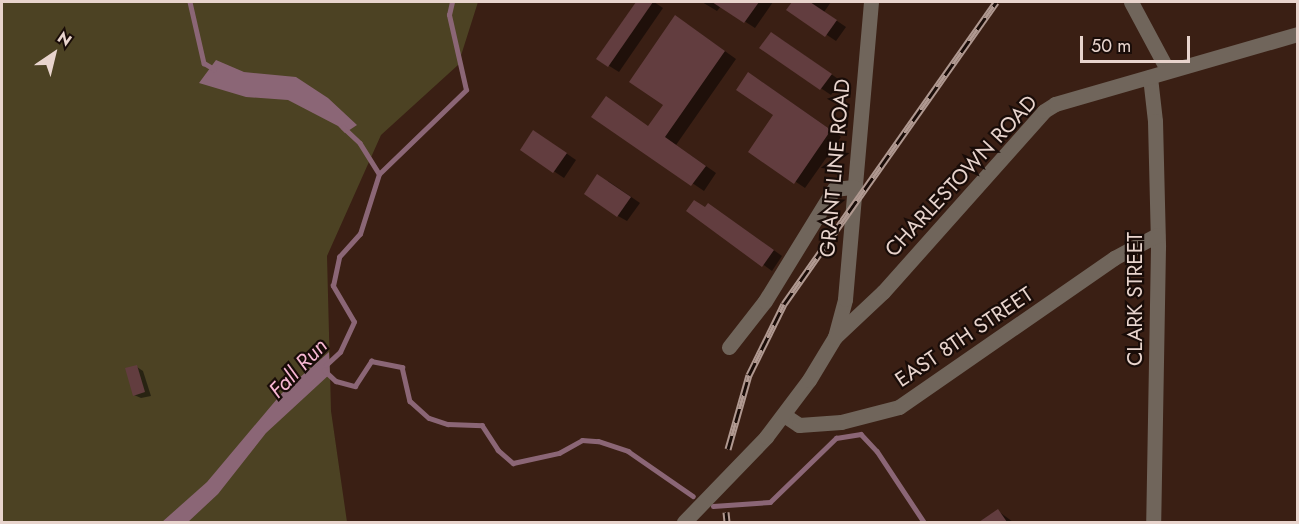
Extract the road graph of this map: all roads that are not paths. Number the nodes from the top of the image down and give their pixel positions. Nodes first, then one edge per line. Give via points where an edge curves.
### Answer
1 (871, 2) edge
2 (1131, 2) edge
3 (1298, 33) edge
4 (1168, 71) junction
5 (1150, 77) junction
6 (854, 187) junction
7 (1157, 235) junction
8 (834, 337) junction
9 (729, 347) dead end
10 (784, 415) junction
11 (684, 522) edge
12 (1153, 522) edge

1 - 6 street, GRANT LINE ROAD
2 - 4 street
3 - 4 street, CHARLESTOWN ROAD
4 - 5 street, CHARLESTOWN ROAD
5 - 7 street, CLARK STREET via 1155,121
5 - 8 street, CHARLESTOWN ROAD via 1044,111 883,292
6 - 8 street, GRANT LINE ROAD via 845,299
6 - 9 street via 834,189 765,301
7 - 10 street, EAST 8TH STREET via 1114,258 899,407 841,422 799,425
7 - 12 street, CLARK STREET
8 - 10 street, CHARLESTOWN ROAD
10 - 11 street

